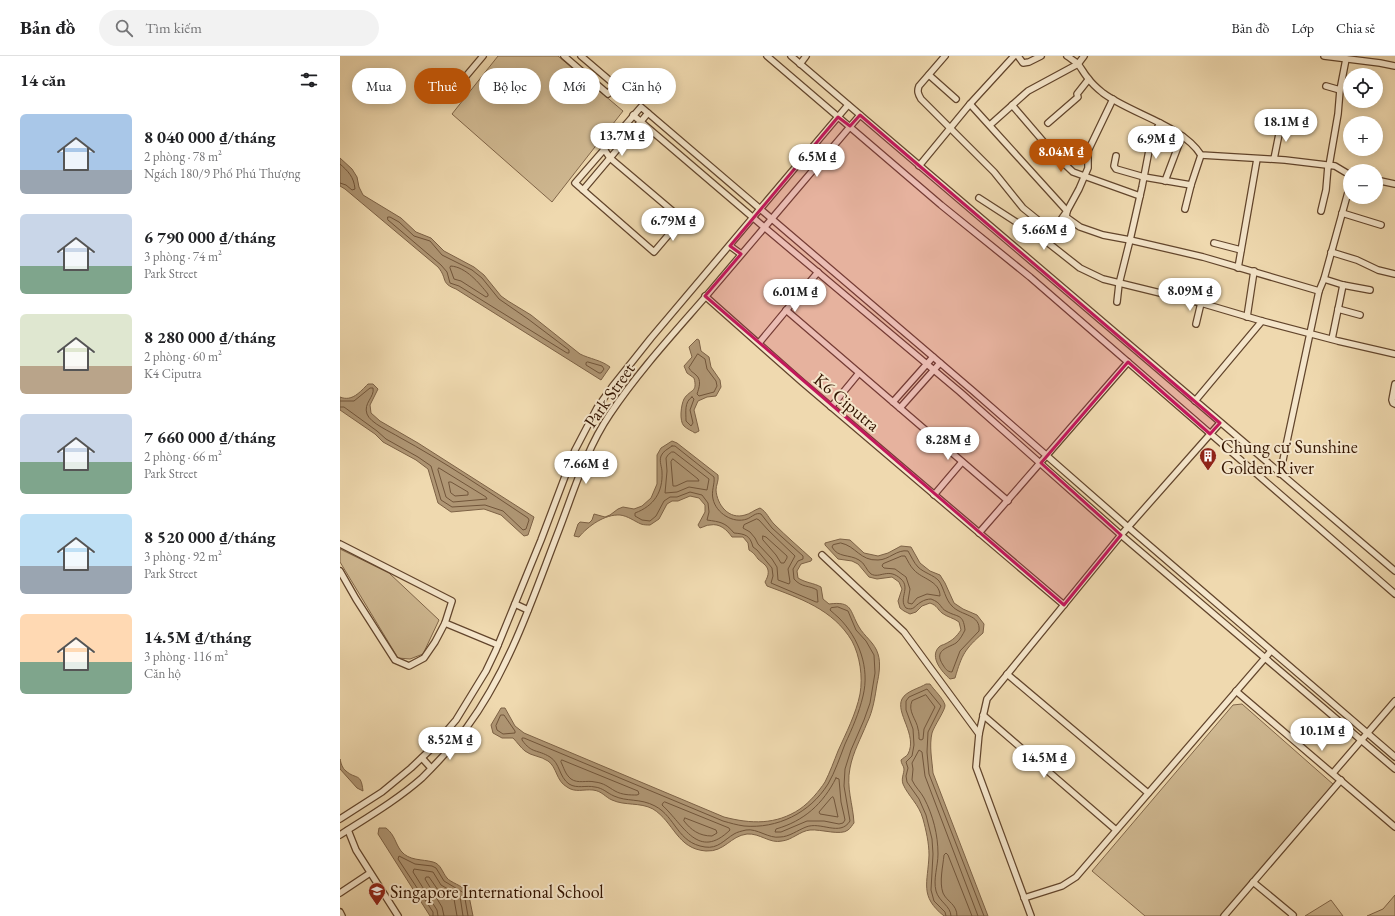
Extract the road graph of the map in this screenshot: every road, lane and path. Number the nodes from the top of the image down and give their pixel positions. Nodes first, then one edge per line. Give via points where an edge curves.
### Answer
1 (483, 56) edge
2 (564, 56) edge
3 (581, 56) edge
4 (767, 56) edge
5 (791, 56) edge
6 (806, 56) edge
7 (945, 56) edge
8 (1014, 56) edge
9 (1018, 56) edge
10 (1040, 56) edge
11 (1067, 56) edge
12 (1084, 56) edge
13 (1328, 56) edge
14 (1346, 59) junction
15 (800, 64) junction
16 (1078, 64) junction
17 (1395, 66) edge
18 (471, 70) edge
19 (929, 75) junction
20 (1088, 80) junction
21 (1326, 86) dead end
22 (1340, 90) junction
23 (956, 99) dead end
24 (1113, 99) junction
25 (970, 104) junction
26 (848, 105) junction
27 (1012, 105) junction
28 (648, 113) junction
29 (633, 115) junction
30 (860, 115) junction
31 (838, 117) junction
32 (641, 122) junction
33 (1048, 123) dead end
34 (1160, 123) junction
35 (1281, 124) dead end
36 (990, 125) junction
37 (850, 126) junction
38 (950, 128) junction
39 (1182, 136) junction
40 (604, 149) junction
41 (1201, 154) junction
42 (1116, 156) dead end
43 (610, 158) junction
44 (1257, 159) junction
45 (1274, 159) junction
46 (919, 166) junction
47 (1328, 166) junction
48 (1343, 171) edge
49 (1084, 176) junction
50 (1144, 177) junction
51 (1165, 181) junction
52 (1383, 181) edge
53 (1395, 184) edge
54 (1191, 185) junction
55 (583, 190) junction
56 (1140, 196) junction
57 (979, 198) dead end
58 (1345, 204) edge
59 (1186, 209) dead end
60 (760, 210) junction
61 (1067, 211) junction
62 (1321, 211) dead end
63 (1342, 213) junction
64 (753, 218) junction
65 (771, 219) junction
66 (1381, 225) dead end
67 (764, 227) junction
68 (1050, 235) junction
69 (1130, 240) junction
70 (1047, 242) junction
71 (1214, 243) dead end
72 (730, 246) junction
73 (1241, 250) junction
74 (1331, 252) junction
75 (741, 254) junction
76 (1238, 268) junction
77 (818, 272) junction
78 (1254, 272) junction
79 (1395, 274) edge
80 (1324, 279) junction
81 (1118, 284) junction
82 (1343, 285) junction
83 (1370, 290) dead end
84 (1320, 291) junction
85 (705, 296) junction
86 (1117, 302) dead end
87 (1201, 303) junction
88 (1338, 309) junction
89 (786, 310) junction
90 (1360, 315) dead end
91 (1247, 317) junction
92 (1262, 321) junction
93 (1196, 324) dead end
94 (1311, 333) junction
95 (1332, 339) junction
96 (759, 343) junction
97 (1395, 354) edge
98 (933, 357) junction
99 (1128, 362) junction
100 (940, 363) junction
101 (927, 364) junction
102 (934, 370) junction
103 (859, 373) junction
104 (1395, 384) edge
105 (1195, 401) junction
106 (893, 402) junction
107 (1395, 404) edge
108 (832, 407) junction
109 (900, 408) junction
110 (1220, 423) junction
111 (1210, 434) junction
112 (1047, 456) junction
113 (962, 462) junction
114 (1041, 463) junction
115 (1280, 474) junction
116 (934, 494) junction
117 (1008, 501) junction
118 (1128, 527) junction
119 (979, 533) junction
120 (1121, 535) junction
121 (340, 544) edge
122 (822, 554) dead end
123 (340, 571) edge
124 (1395, 571) edge
125 (1395, 594) edge
126 (515, 604) junction
127 (1064, 605) junction
128 (528, 610) junction
129 (445, 623) junction
130 (498, 646) junction
131 (1271, 651) junction
132 (1265, 659) junction
133 (1007, 674) junction
134 (1236, 691) junction
135 (1395, 701) edge
136 (984, 715) junction
137 (979, 734) junction
138 (1368, 734) junction
139 (1362, 741) junction
140 (1395, 757) edge
141 (422, 758) junction
142 (431, 768) junction
143 (1395, 769) edge
144 (1333, 774) junction
145 (1341, 780) junction
146 (1148, 793) junction
147 (340, 819) edge
148 (1395, 827) edge
149 (348, 830) junction
150 (1116, 830) junction
151 (340, 835) edge
152 (370, 873) junction
153 (1253, 882) junction
154 (340, 893) edge
155 (1024, 898) junction
156 (340, 912) edge
157 (342, 916) edge
158 (398, 916) edge
159 (1031, 916) edge
160 (1224, 916) edge
161 (1292, 916) edge

1 - 18 street
2 - 3 street via 608,94 615,85
4 - 31 street
5 - 15 street
6 - 15 street
7 - 19 street
8 - 25 street
9 - 10 street via 1023,64
11 - 16 street
12 - 16 street
13 - 14 street
14 - 17 street
14 - 22 street
15 - 26 street
16 - 20 street
16 - 27 street via 1028,91
19 - 23 street
19 - 38 street via 919,86 918,94
20 - 24 street
20 - 33 street via 1077,94 1078,97
21 - 22 street
22 - 47 street
24 - 34 street
24 - 49 street via 1088,151 1088,168
25 - 36 street
25 - 38 street
26 - 30 street
26 - 31 street, Park Street
27 - 36 street
27 - 49 street via 1055,155 1073,172
28 - 29 street via 641,107
28 - 32 street
28 - 60 street
29 - 32 street
29 - 40 street
30 - 37 street, Park Street
30 - 46 street
31 - 37 street
31 - 60 street, Park Street
32 - 43 street
32 - 64 street
34 - 39 street
34 - 50 street via 1151,140
35 - 45 street
36 - 61 street
37 - 65 street, Park Street
37 - 99 street
38 - 46 street
38 - 68 street via 994,172 1023,208 1049,229
39 - 41 street
39 - 51 street
40 - 43 street
40 - 55 street via 575,183
41 - 44 street
41 - 54 street
42 - 50 street via 1114,168
43 - 55 street
43 - 55 street via 682,219 654,252
44 - 45 street
44 - 73 street
45 - 47 street
46 - 105 street
47 - 48 street via 1335,166
47 - 62 street
49 - 56 street
49 - 61 street via 1080,190
50 - 51 street
50 - 56 street
51 - 54 street
52 - 53 street
54 - 59 street
56 - 69 street
57 - 70 street
58 - 63 street
60 - 64 street, Park Street
60 - 65 street
61 - 68 street
61 - 69 street via 1066,218 1080,227
63 - 66 street
63 - 74 street
64 - 67 street
64 - 72 street, Park Street
65 - 67 street, Park Street
65 - 98 street
67 - 75 street, Park Street
67 - 77 street
68 - 70 street
69 - 76 street
69 - 81 street
70 - 81 street via 1080,268
71 - 73 street
72 - 75 street
72 - 126 street, Park Street via 597,408 575,450
73 - 76 street
74 - 79 street
74 - 80 street
75 - 85 street, Park Street
76 - 78 street
77 - 89 street
77 - 101 street
78 - 84 street
78 - 91 street
80 - 82 street
80 - 84 street
81 - 86 street
81 - 87 street
82 - 83 street
82 - 88 street
84 - 94 street
85 - 96 street, K6 Ciputra
85 - 128 street, Park Street via 623,395 598,434
87 - 91 street
87 - 93 street
88 - 90 street
88 - 95 street
89 - 96 street
89 - 103 street
91 - 92 street
92 - 94 street
92 - 105 street
94 - 95 street
94 - 115 street
95 - 97 street
96 - 108 street, K6 Ciputra
98 - 100 street
98 - 101 street
99 - 111 street
99 - 112 street
100 - 102 street
100 - 112 street
101 - 102 street
101 - 106 street
102 - 109 street
102 - 114 street
103 - 106 street
103 - 108 street
104 - 107 street via 1392,400
105 - 110 street
106 - 109 street
108 - 116 street, K6 Ciputra
109 - 113 street
110 - 111 street
110 - 115 street
111 - 118 street
111 - 125 street
112 - 114 street
112 - 118 street
113 - 116 street
113 - 117 street
114 - 117 street
114 - 120 street
115 - 124 street
116 - 119 street, K6 Ciputra
117 - 119 street
118 - 120 street
118 - 131 street
119 - 127 street, K6 Ciputra
120 - 127 street
120 - 132 street
121 - 129 street via 452,601
122 - 137 street via 904,632
123 - 129 street via 395,660 408,666 424,658
126 - 128 street
126 - 130 street, Park Street
127 - 133 street
128 - 142 street, Park Street via 509,655 485,699 467,728
129 - 130 street
130 - 141 street, Park Street via 456,720
131 - 132 street
131 - 138 street
132 - 134 street
132 - 139 street
133 - 136 street via 987,699
133 - 146 street
134 - 144 street
134 - 146 street
135 - 138 street
136 - 137 street
136 - 150 street
137 - 155 street via 976,768
138 - 139 street
138 - 140 street
139 - 143 street
139 - 144 street
141 - 142 street
141 - 147 street, Park Street via 382,792
142 - 149 street, Park Street via 389,804
144 - 145 street
145 - 148 street
145 - 153 street
146 - 150 street
149 - 151 street, Park Street
149 - 152 street
150 - 155 street via 1076,877 1062,886
152 - 154 street
152 - 158 street
153 - 160 street
153 - 161 street
155 - 159 street
156 - 157 street

